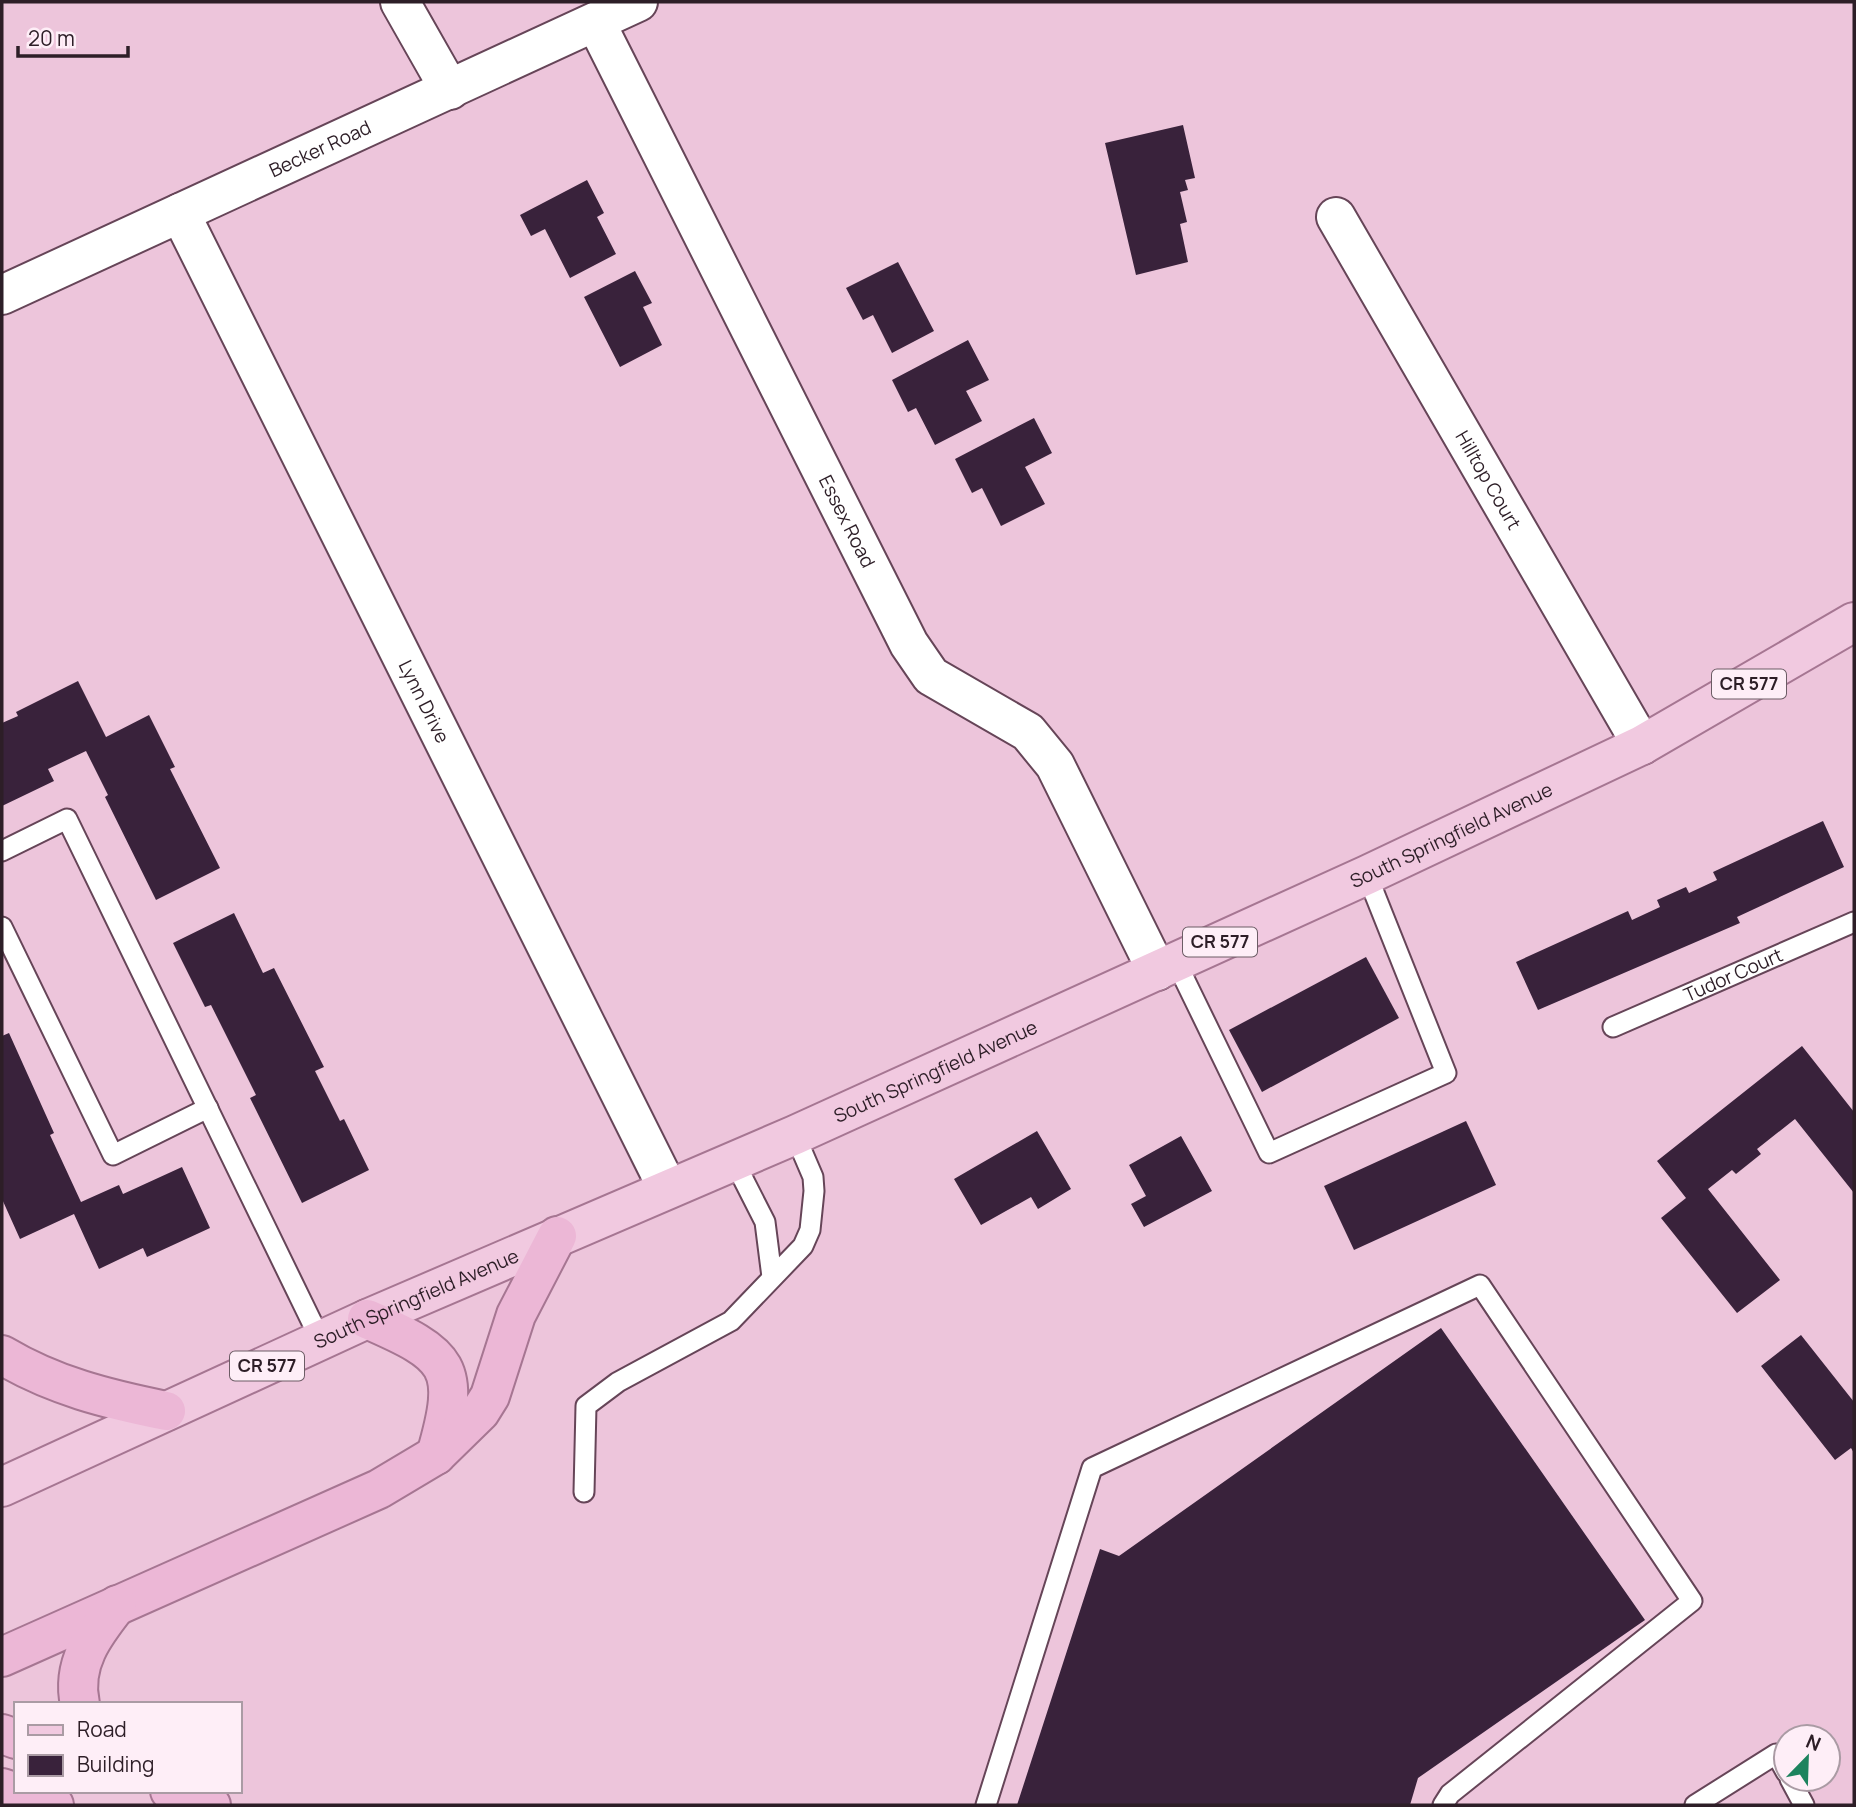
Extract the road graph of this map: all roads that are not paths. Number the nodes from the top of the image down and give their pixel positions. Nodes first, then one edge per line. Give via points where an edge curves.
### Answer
1 (400, 2) edge
2 (638, 2) edge
3 (596, 23) junction
4 (450, 90) junction
5 (180, 214) junction
6 (1336, 217) dead end
7 (2, 295) edge
8 (1854, 622) edge
9 (1642, 744) junction
10 (2, 850) edge
11 (1367, 876) junction
12 (1854, 922) edge
13 (2, 927) edge
14 (1166, 966) junction
15 (1613, 1027) dead end
16 (208, 1108) junction
17 (795, 1135) junction
18 (734, 1161) junction
19 (668, 1189) junction
20 (557, 1236) junction
21 (772, 1277) junction
22 (367, 1319) junction
23 (321, 1341) junction
24 (2, 1355) edge
25 (166, 1411) junction
26 (436, 1455) junction
27 (2, 1487) edge
28 (584, 1492) dead end
29 (118, 1605) junction
30 (2, 1657) edge
31 (80, 1702) edge
32 (1772, 1757) edge
33 (17, 1793) edge
34 (176, 1793) edge
35 (54, 1805) edge
36 (211, 1805) edge
37 (986, 1805) edge
38 (1443, 1805) edge
39 (1695, 1805) edge

1 - 4 street
2 - 3 street, Becker Road
3 - 4 street, Becker Road
3 - 14 street, Essex Road via 909,644 931,676 1028,732 1055,765
4 - 5 street, Becker Road
5 - 7 street, Becker Road
5 - 19 street, Lynn Drive
6 - 9 street, Hilltop Court
8 - 9 main road, South Springfield Avenue / CR 577
9 - 11 main road, South Springfield Avenue / CR 577
10 - 16 lane via 67,819
11 - 14 main road, South Springfield Avenue / CR 577
11 - 14 lane via 1446,1073 1282,1148 1269,1153
12 - 15 lane, Tudor Court
13 - 16 lane via 113,1155
14 - 17 main road, South Springfield Avenue / CR 577
16 - 23 lane
17 - 18 main road, South Springfield Avenue / CR 577
17 - 21 lane via 813,1177 810,1230 803,1247
18 - 19 main road, South Springfield Avenue / CR 577
18 - 21 lane via 765,1222
19 - 20 main road, South Springfield Avenue / CR 577
20 - 22 main road, South Springfield Avenue / CR 577
20 - 26 highway via 516,1315 490,1396
21 - 28 lane via 731,1321 618,1382 586,1406
22 - 23 main road, South Springfield Avenue / CR 577
22 - 26 highway via 410,1338 445,1369 451,1400
23 - 25 main road, South Springfield Avenue / CR 577
24 - 25 highway via 64,1386
25 - 27 main road, South Springfield Avenue / CR 577
26 - 29 highway via 379,1489
29 - 30 highway
29 - 31 highway via 83,1656
32 - 39 lane
33 - 35 highway
34 - 36 highway
37 - 38 lane via 1092,1468 1480,1285 1692,1601 1450,1794

